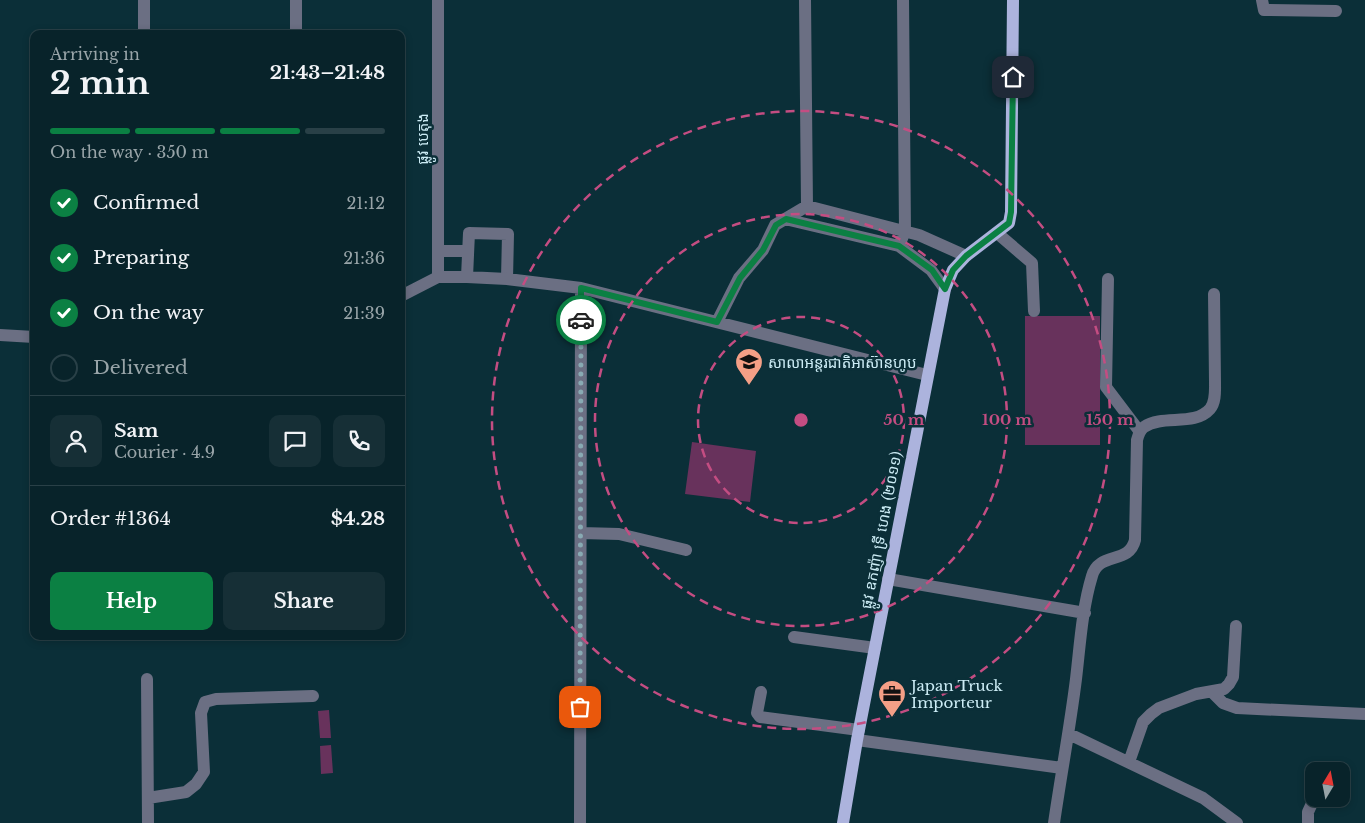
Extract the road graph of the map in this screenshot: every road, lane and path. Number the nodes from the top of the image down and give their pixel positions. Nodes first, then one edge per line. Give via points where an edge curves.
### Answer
1 (144, 0) edge
2 (296, 0) edge
3 (438, 0) edge
4 (804, 0) edge
5 (903, 0) edge
6 (1014, 0) edge
7 (1262, 0) edge
8 (1336, 11) dead end
9 (144, 30) edge
10 (296, 30) edge
11 (807, 206) junction
12 (786, 219) junction
13 (905, 231) junction
14 (997, 233) junction
15 (899, 246) junction
16 (438, 251) junction
17 (468, 252) junction
18 (966, 256) junction
19 (467, 277) junction
20 (438, 278) junction
21 (507, 279) junction
22 (1108, 279) dead end
23 (581, 288) junction
24 (945, 289) junction
25 (405, 294) edge
26 (1214, 294) dead end
27 (1034, 311) dead end
28 (717, 322) junction
29 (0, 335) edge
30 (30, 337) edge
31 (927, 375) junction
32 (1140, 432) junction
33 (580, 533) junction
34 (686, 550) dead end
35 (888, 579) junction
36 (1085, 613) junction
37 (1236, 626) dead end
38 (794, 637) dead end
39 (875, 648) junction
40 (147, 679) dead end
41 (761, 692) dead end
42 (1212, 692) junction
43 (313, 696) dead end
44 (1365, 714) edge
45 (1068, 734) junction
46 (858, 735) junction
47 (1129, 762) junction
48 (1062, 768) junction
49 (148, 798) junction
50 (1310, 808) edge
51 (148, 823) edge
52 (580, 823) edge
53 (843, 823) edge
54 (1054, 823) edge
55 (1237, 823) edge
56 (1308, 823) edge

1 - 9 street
2 - 10 street
3 - 16 street, ផ្លូវ បេតុង
4 - 11 street
5 - 13 street
6 - 14 main road, ផ្លូវ ឧកញ៉ា ទ្រី ហេង (២០១១) via 1011,212 1009,223
7 - 8 street via 1264,10
11 - 12 street
11 - 13 street
12 - 15 street
12 - 28 street via 776,225 763,250 740,278
13 - 15 street
13 - 18 street
14 - 18 main road, ផ្លូវ ឧកញ៉ា ទ្រី ហេង (២០១១)
14 - 27 street via 1032,263
15 - 24 street via 932,270
16 - 17 street
16 - 20 street, ផ្លូវ បេតុង
17 - 19 street
17 - 21 street via 468,233 508,234
18 - 24 main road, ផ្លូវ ឧកញ៉ា ទ្រី ហេង (២០១១) via 953,270
19 - 20 street
19 - 21 street
20 - 25 street
21 - 23 street
22 - 32 street via 1106,387
23 - 28 street
23 - 33 street
24 - 31 main road, ផ្លូវ ឧកញ៉ា ទ្រី ហេង (២០១១)
26 - 32 street via 1215,389 1211,408 1190,418 1144,427
28 - 31 street
29 - 30 street
31 - 35 main road, ផ្លូវ ឧកញ៉ា ទ្រី ហេង (២០១១)
32 - 36 street via 1137,440 1133,548 1096,566
33 - 34 street via 619,534
33 - 52 street
35 - 36 street
35 - 39 main road, ផ្លូវ ឧកញ៉ា ទ្រី ហេង (២០១១)
36 - 45 street
37 - 42 street via 1233,677 1224,689
38 - 39 street
39 - 46 main road, ផ្លូវ ឧកញ៉ា ទ្រី ហេង (២០១១)
40 - 49 street
41 - 46 street via 757,712 760,717
42 - 44 street via 1237,708
42 - 47 street via 1196,694 1151,714 1143,722
43 - 49 street via 205,702 201,713 204,772 186,792
45 - 47 street
45 - 48 street
46 - 48 street
46 - 53 main road, ផ្លូវ ឧកញ៉ា ទ្រី ហេង (២០១១)
47 - 55 street via 1203,798
48 - 54 street
49 - 51 street
50 - 56 street

